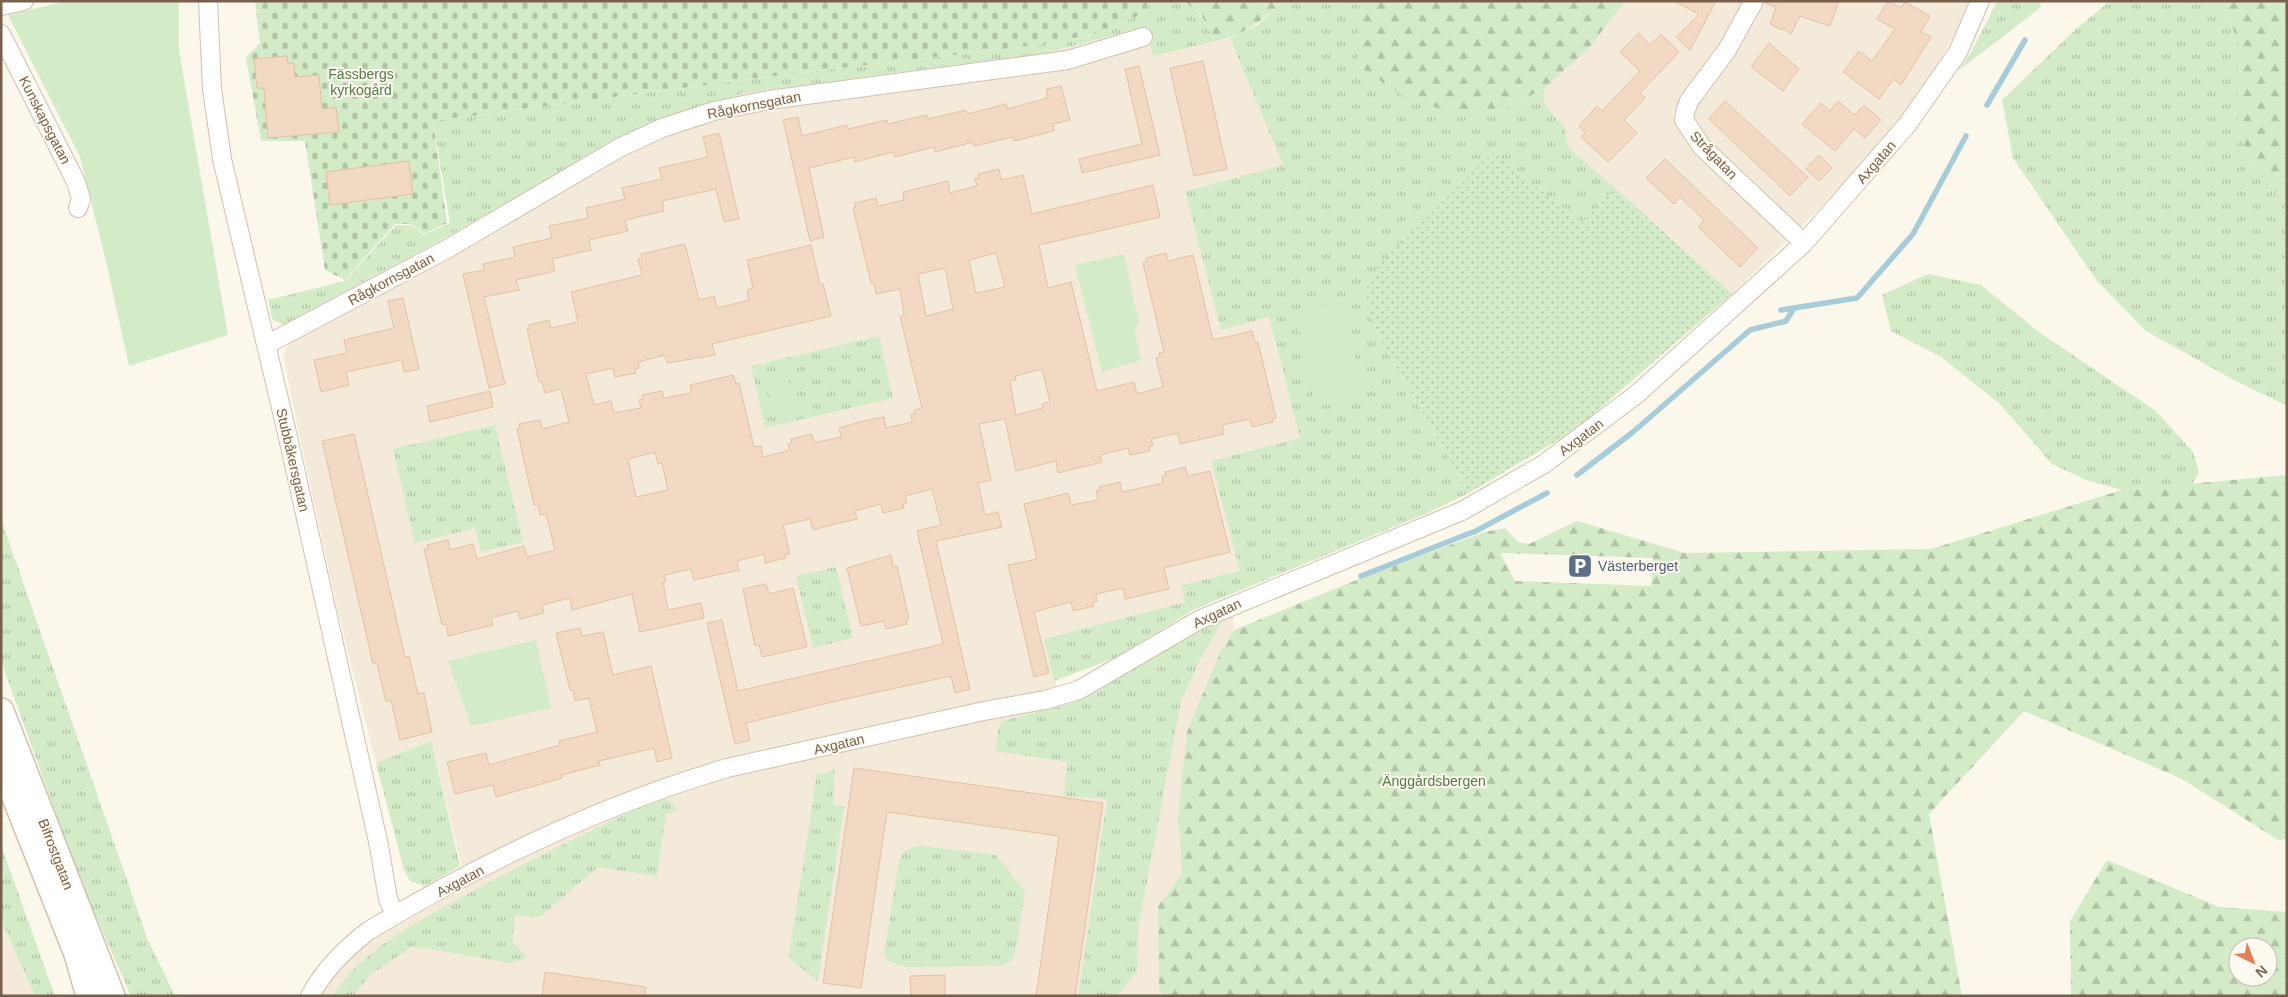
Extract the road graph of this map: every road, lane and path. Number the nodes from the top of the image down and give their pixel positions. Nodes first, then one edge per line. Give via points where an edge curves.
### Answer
1 (24, 1) edge
2 (208, 1) edge
3 (1754, 1) edge
4 (1980, 1) edge
5 (1, 6) edge
6 (1, 34) edge
7 (1143, 38) dead end
8 (78, 208) dead end
9 (1804, 242) junction
10 (266, 345) junction
11 (1, 711) edge
12 (1, 762) edge
13 (395, 915) junction
14 (89, 996) edge
15 (112, 996) edge
16 (310, 996) edge

1 - 5 street
2 - 10 street, Stubbåkersgatan via 212,89 222,159
3 - 9 street, Strågatan via 1727,50 1689,100 1684,120 1702,147
4 - 9 street, Axgatan via 1958,52 1925,101 1877,162
6 - 8 street, Kunskapsgatan via 76,182 81,199
7 - 10 street, Rågkornsgatan via 1068,60 769,100 714,111 662,128 619,148 447,249
9 - 13 street, Axgatan via 1637,394 1579,440 1496,494 1462,511 1199,620 1080,690 728,768 687,780 552,833
10 - 13 street, Stubbåkersgatan via 379,846 388,899
11 - 15 main road, Bifrostgatan
12 - 14 main road, Bifrostgatan via 76,954
13 - 16 street, Axgatan via 350,944 327,969

